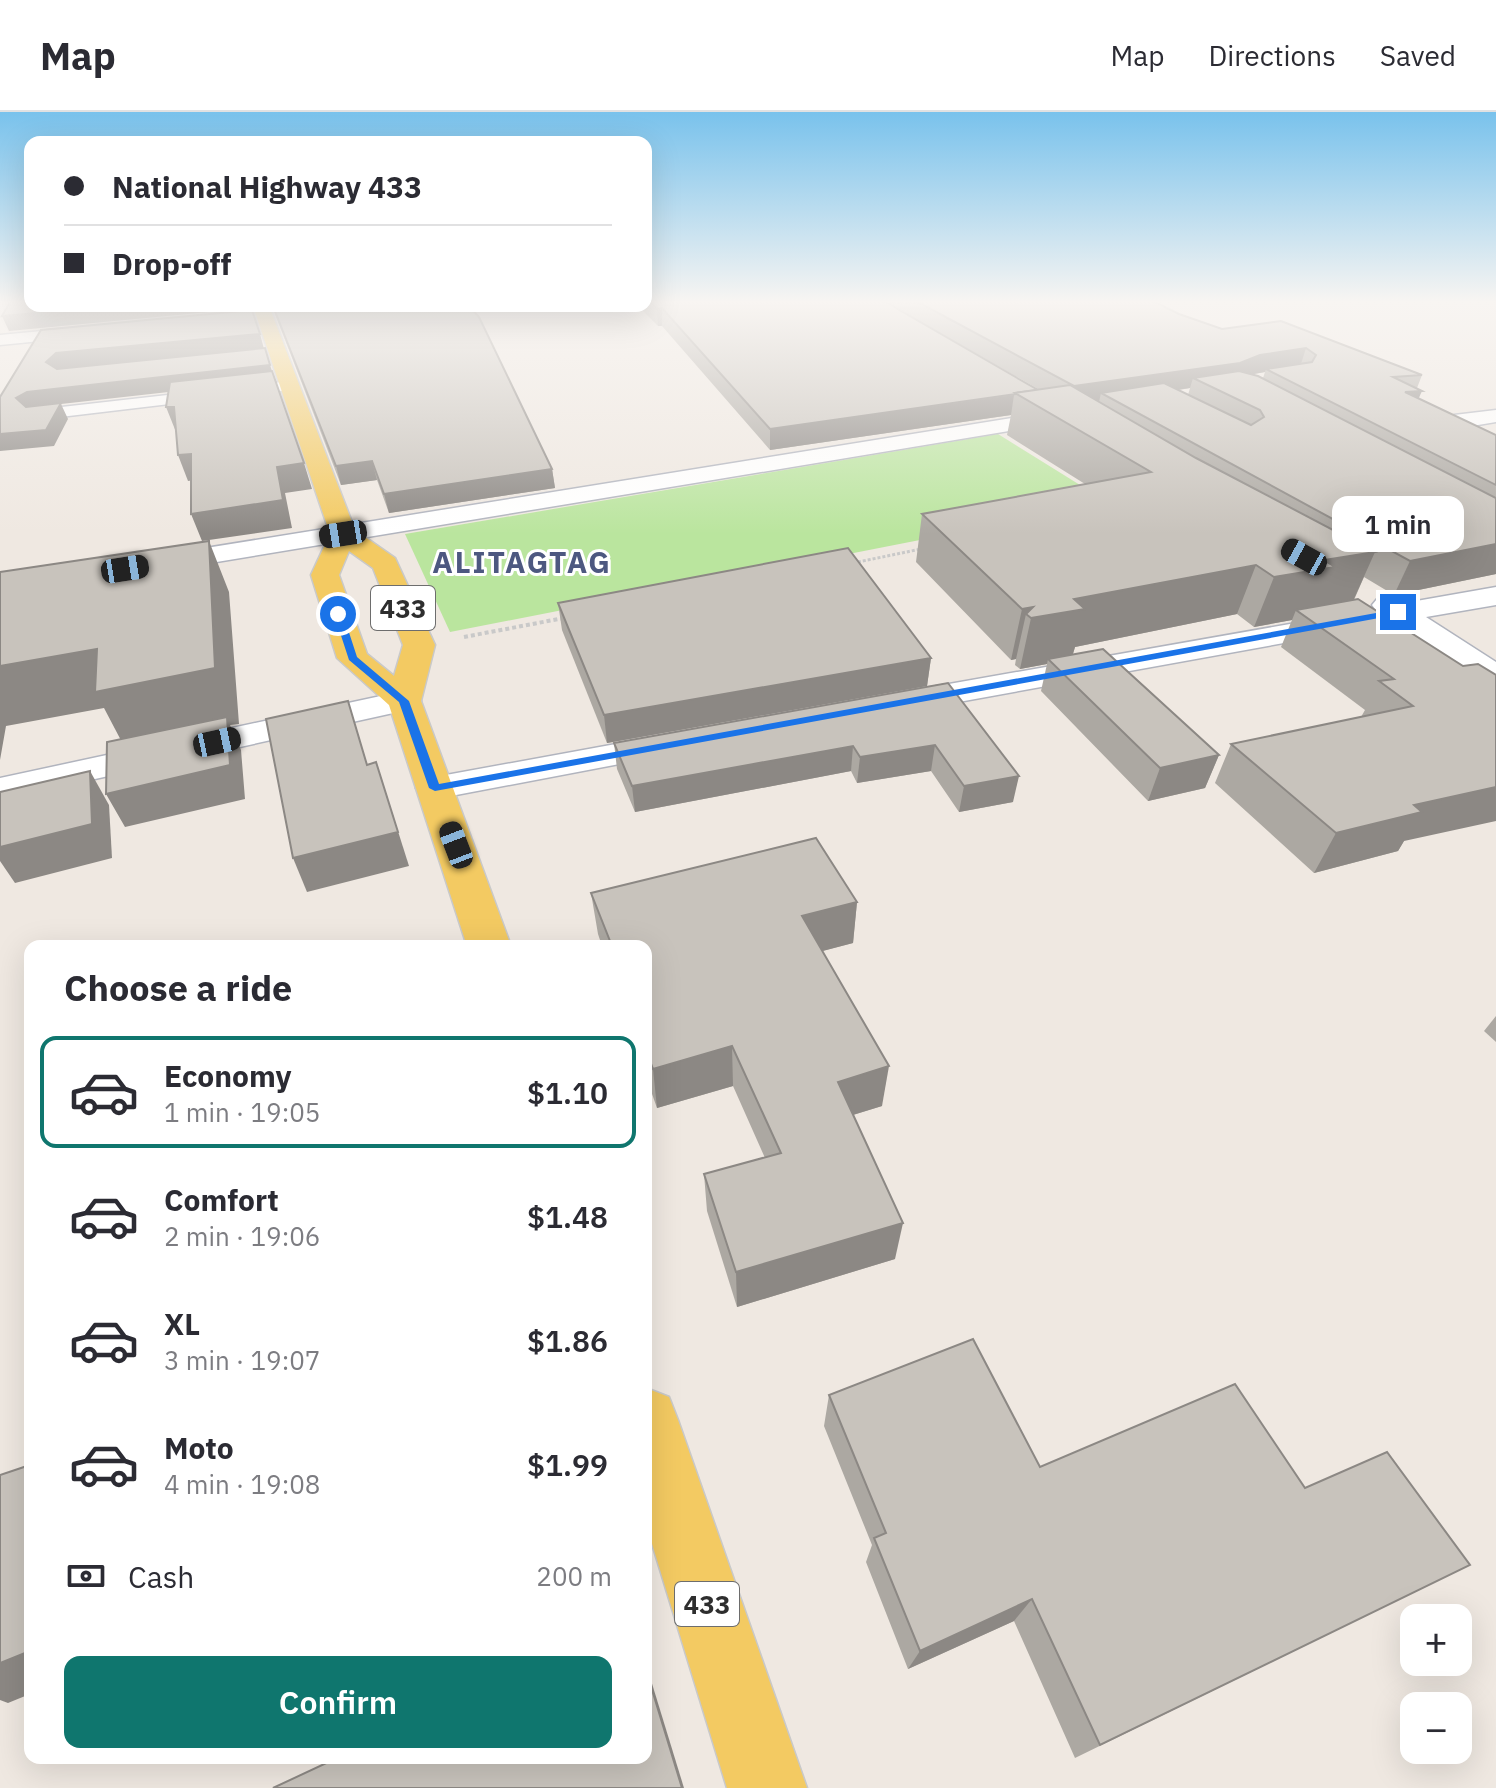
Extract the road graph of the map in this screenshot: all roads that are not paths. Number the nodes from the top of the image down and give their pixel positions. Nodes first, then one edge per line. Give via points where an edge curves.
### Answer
1 (286, 378) edge
2 (291, 386) junction
3 (1037, 400) edge
4 (35, 415) edge
5 (1065, 416) junction
6 (1496, 416) edge
7 (1094, 422) edge
8 (1496, 442) edge
9 (343, 534) junction
10 (125, 569) edge
11 (1496, 596) edge
12 (1385, 604) junction
13 (1496, 676) edge
14 (404, 701) junction
15 (870, 708) edge
16 (699, 739) edge
17 (435, 788) junction
18 (0, 789) edge
19 (487, 940) edge
20 (652, 1438) edge
21 (767, 1788) edge

1 - 2 main road
2 - 4 lane
2 - 9 main road
3 - 5 street
5 - 7 street
5 - 9 street
6 - 8 street via 1454,422
9 - 10 street
9 - 14 main road, 433 via 385,564 419,645
9 - 14 main road, 433 via 325,575 353,658
11 - 12 street
12 - 13 street
12 - 15 street
14 - 17 main road
14 - 18 street
16 - 17 street
17 - 19 main road
20 - 21 main road, 433

